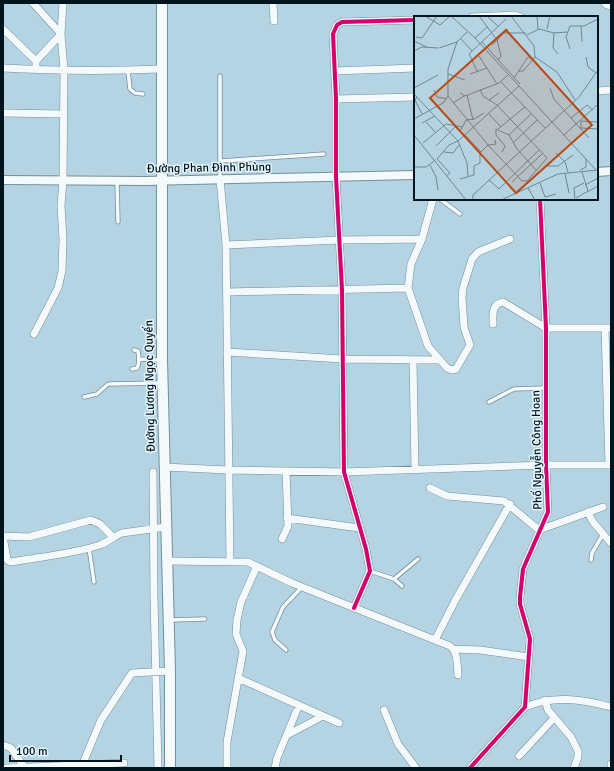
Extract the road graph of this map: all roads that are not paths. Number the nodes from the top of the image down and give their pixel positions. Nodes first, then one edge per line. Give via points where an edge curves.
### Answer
1 (34, 3) edge
2 (63, 3) edge
3 (162, 3) edge
4 (273, 3) edge
5 (607, 3) edge
6 (611, 4) edge
7 (494, 16) edge
8 (518, 16) edge
9 (274, 20) dead end
10 (414, 20) edge
11 (3, 29) edge
12 (61, 34) junction
13 (36, 61) junction
14 (3, 68) edge
15 (414, 68) edge
16 (162, 69) junction
17 (37, 70) junction
18 (64, 70) junction
19 (128, 71) junction
20 (335, 71) junction
21 (220, 76) dead end
22 (598, 90) edge
23 (611, 90) edge
24 (143, 94) dead end
25 (414, 97) edge
26 (336, 99) junction
27 (3, 113) edge
28 (64, 114) junction
29 (324, 154) dead end
30 (221, 160) junction
31 (611, 171) edge
32 (598, 172) edge
33 (414, 175) edge
34 (336, 177) junction
35 (220, 179) junction
36 (3, 180) edge
37 (63, 181) junction
38 (118, 181) junction
39 (161, 181) junction
40 (433, 200) edge
41 (441, 200) edge
42 (540, 200) edge
43 (460, 214) dead end
44 (118, 222) dead end
45 (510, 238) dead end
46 (422, 239) junction
47 (340, 240) junction
48 (226, 245) junction
49 (408, 288) junction
50 (342, 290) junction
51 (227, 292) junction
52 (493, 324) dead end
53 (546, 328) junction
54 (608, 328) edge
55 (34, 334) dead end
56 (134, 350) dead end
57 (227, 352) junction
58 (139, 359) junction
59 (343, 359) junction
60 (162, 360) junction
61 (413, 360) junction
62 (440, 360) junction
63 (132, 369) dead end
64 (162, 383) junction
65 (546, 388) junction
66 (84, 397) dead end
67 (489, 402) dead end
68 (610, 465) edge
69 (546, 466) junction
70 (164, 468) junction
71 (415, 469) junction
72 (228, 470) junction
73 (286, 471) junction
74 (153, 472) dead end
75 (344, 472) junction
76 (430, 488) dead end
77 (510, 504) junction
78 (603, 507) dead end
79 (588, 512) junction
80 (287, 518) junction
81 (166, 527) junction
82 (154, 528) junction
83 (359, 528) junction
84 (539, 530) junction
85 (603, 534) junction
86 (3, 536) edge
87 (113, 537) junction
88 (282, 539) dead end
89 (611, 542) edge
90 (89, 548) junction
91 (418, 559) dead end
92 (591, 560) dead end
93 (167, 561) junction
94 (230, 561) junction
95 (257, 566) junction
96 (370, 571) junction
97 (394, 579) junction
98 (94, 582) dead end
99 (402, 586) dead end
100 (302, 587) junction
101 (354, 608) junction
102 (205, 619) dead end
103 (168, 620) junction
104 (435, 640) junction
105 (453, 649) junction
106 (286, 650) dead end
107 (529, 657) junction
108 (156, 671) junction
109 (170, 671) junction
110 (458, 675) dead end
111 (238, 678) junction
112 (545, 700) junction
113 (299, 705) junction
114 (525, 707) junction
115 (611, 707) edge
116 (384, 710) dead end
117 (324, 716) junction
118 (554, 718) junction
119 (339, 723) dead end
120 (287, 735) junction
121 (3, 745) edge
122 (519, 756) dead end
123 (124, 762) dead end
124 (81, 766) edge
125 (227, 766) dead end
126 (24, 767) edge
127 (6, 768) edge
128 (158, 768) edge
129 (170, 768) edge
130 (275, 768) edge
131 (416, 768) edge
132 (470, 768) edge
133 (574, 768) edge

1 - 12 street
2 - 12 street
3 - 16 main road, Đường Lương Ngọc Quyến
4 - 9 street
5 - 6 highway
7 - 8 street
10 - 20 street via 342,22 337,25 333,34
11 - 13 street
12 - 13 street
12 - 18 street
13 - 17 street
14 - 17 street
15 - 20 street
16 - 19 street
16 - 39 main road, Đường Lương Ngọc Quyến
17 - 18 street
18 - 19 street
18 - 28 street
19 - 24 lane via 130,89
20 - 26 street
21 - 30 lane
22 - 23 street
25 - 26 street
26 - 34 street
27 - 28 street
28 - 37 street
29 - 30 lane
30 - 35 lane
31 - 32 street
33 - 34 street, Đường Phan Đình Phùng
34 - 35 street, Đường Phan Đình Phùng
34 - 47 street
35 - 39 street, Đường Phan Đình Phùng
35 - 48 street
36 - 37 street, Đường Phan Đình Phùng
37 - 38 street, Đường Phan Đình Phùng
37 - 55 street via 62,271 58,288
38 - 39 street, Đường Phan Đình Phùng
38 - 44 lane
39 - 60 main road, Đường Lương Ngọc Quyến
40 - 46 street
41 - 43 lane
42 - 53 street, Phố Nguyễn Công Hoan
45 - 62 street via 478,252 472,259 462,297 464,327 470,344 456,369 447,368
46 - 47 street
46 - 49 street via 411,264
47 - 48 street
47 - 50 street
48 - 51 street
49 - 50 street
49 - 62 street via 428,346
50 - 51 street
50 - 59 street
51 - 57 street
52 - 53 street via 493,310 497,304 503,302
53 - 54 street
53 - 65 street, Phố Nguyễn Công Hoan
54 - 68 street
56 - 58 lane via 138,351
57 - 59 street
57 - 72 street
58 - 60 lane
58 - 63 lane via 137,368
59 - 61 street
59 - 75 street
60 - 64 main road, Đường Lương Ngọc Quyến
61 - 62 street
61 - 71 street
64 - 66 lane via 109,384 97,394
64 - 70 main road, Đường Lương Ngọc Quyến
65 - 67 lane via 514,390
65 - 69 street, Phố Nguyễn Công Hoan
68 - 69 street
69 - 71 street
69 - 84 street, Phố Nguyễn Công Hoan via 548,512
70 - 72 street
70 - 81 main road, Đường Lương Ngọc Quyến
71 - 75 street
72 - 73 street
72 - 94 street
73 - 75 street
73 - 80 street
74 - 82 street
75 - 83 street
76 - 77 street via 447,496 501,500
77 - 84 street
77 - 104 street
78 - 79 street
79 - 84 street
79 - 85 street via 591,520
80 - 83 street
80 - 88 street via 287,528
81 - 82 street
81 - 93 main road, Đường Lương Ngọc Quyến
82 - 87 street
82 - 108 street
83 - 96 street
84 - 107 street, Phố Nguyễn Công Hoan via 524,569 520,597 530,635
85 - 89 street
85 - 92 lane via 592,553
86 - 87 street via 29,537 90,520 100,524
86 - 90 street via 7,559 11,562
87 - 90 street
90 - 98 lane
91 - 97 lane
93 - 94 street
93 - 103 main road, Đường Lương Ngọc Quyến
94 - 95 street via 248,562
95 - 100 street
95 - 111 street via 241,602 237,620 236,634 243,652
96 - 97 lane
96 - 101 street
97 - 99 lane
100 - 101 street
100 - 106 lane via 283,608 272,632 275,640
101 - 104 street
102 - 103 lane
103 - 109 main road, Đường Lương Ngọc Quyến
104 - 105 street
105 - 107 street
105 - 110 street
107 - 114 street, Phố Nguyễn Công Hoan
108 - 109 street
108 - 124 street via 134,672 131,675 101,720
108 - 128 street
109 - 129 main road, Đường Lương Ngọc Quyến
111 - 113 street
111 - 125 street via 227,742
112 - 114 street
112 - 115 street via 577,699
112 - 118 street
113 - 117 street
113 - 120 street
114 - 132 street
116 - 131 street via 398,744
117 - 119 street
117 - 120 street
118 - 122 street
118 - 133 street via 578,751
120 - 130 street
121 - 126 street via 12,748
123 - 124 street
124 - 126 street
126 - 127 street

